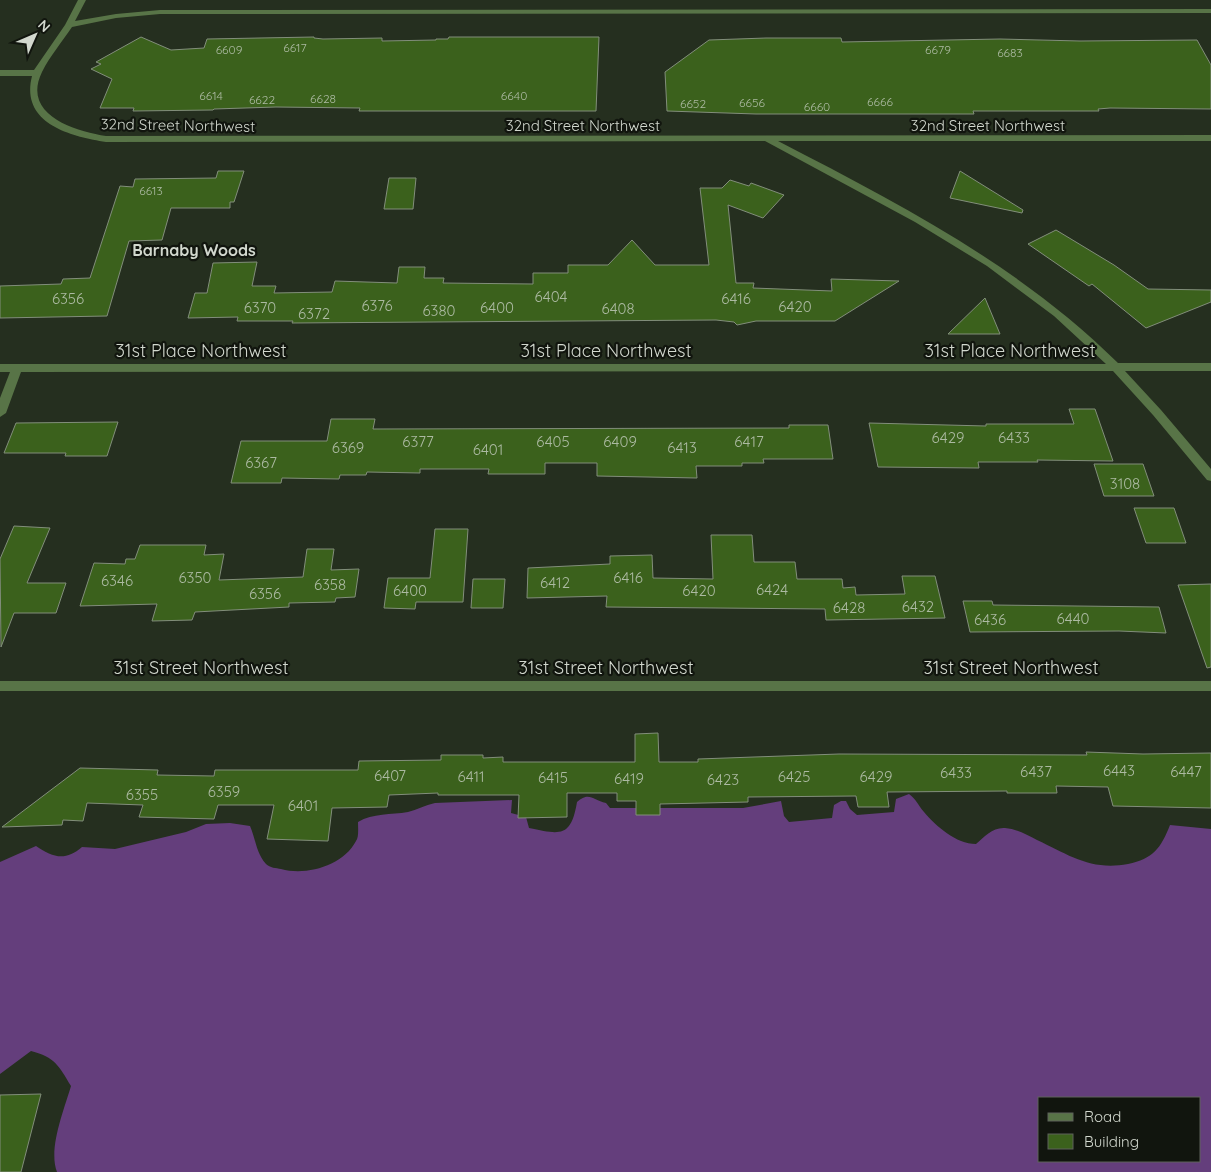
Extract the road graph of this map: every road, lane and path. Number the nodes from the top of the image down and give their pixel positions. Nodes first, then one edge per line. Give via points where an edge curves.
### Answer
1 (82, 0) edge
2 (1211, 12) edge
3 (69, 25) junction
4 (0, 73) edge
5 (37, 73) junction
6 (1211, 138) edge
7 (767, 139) junction
8 (1211, 367) edge
9 (0, 368) edge
10 (17, 368) junction
11 (1117, 368) junction
12 (0, 412) edge
13 (1211, 477) edge
14 (0, 686) edge
15 (1211, 686) edge

1 - 3 street
2 - 3 street via 160,12
3 - 5 street
4 - 5 street
5 - 7 street, 32nd Street Northwest via 32,84 33,95 36,106 45,116 72,132 106,139
6 - 7 street, 32nd Street Northwest
7 - 11 street via 927,225 1002,272 1058,314
8 - 11 street, 31st Place Northwest
9 - 10 street, 31st Place Northwest
10 - 11 street, 31st Place Northwest
10 - 12 street
11 - 13 street
14 - 15 street, 31st Street Northwest

